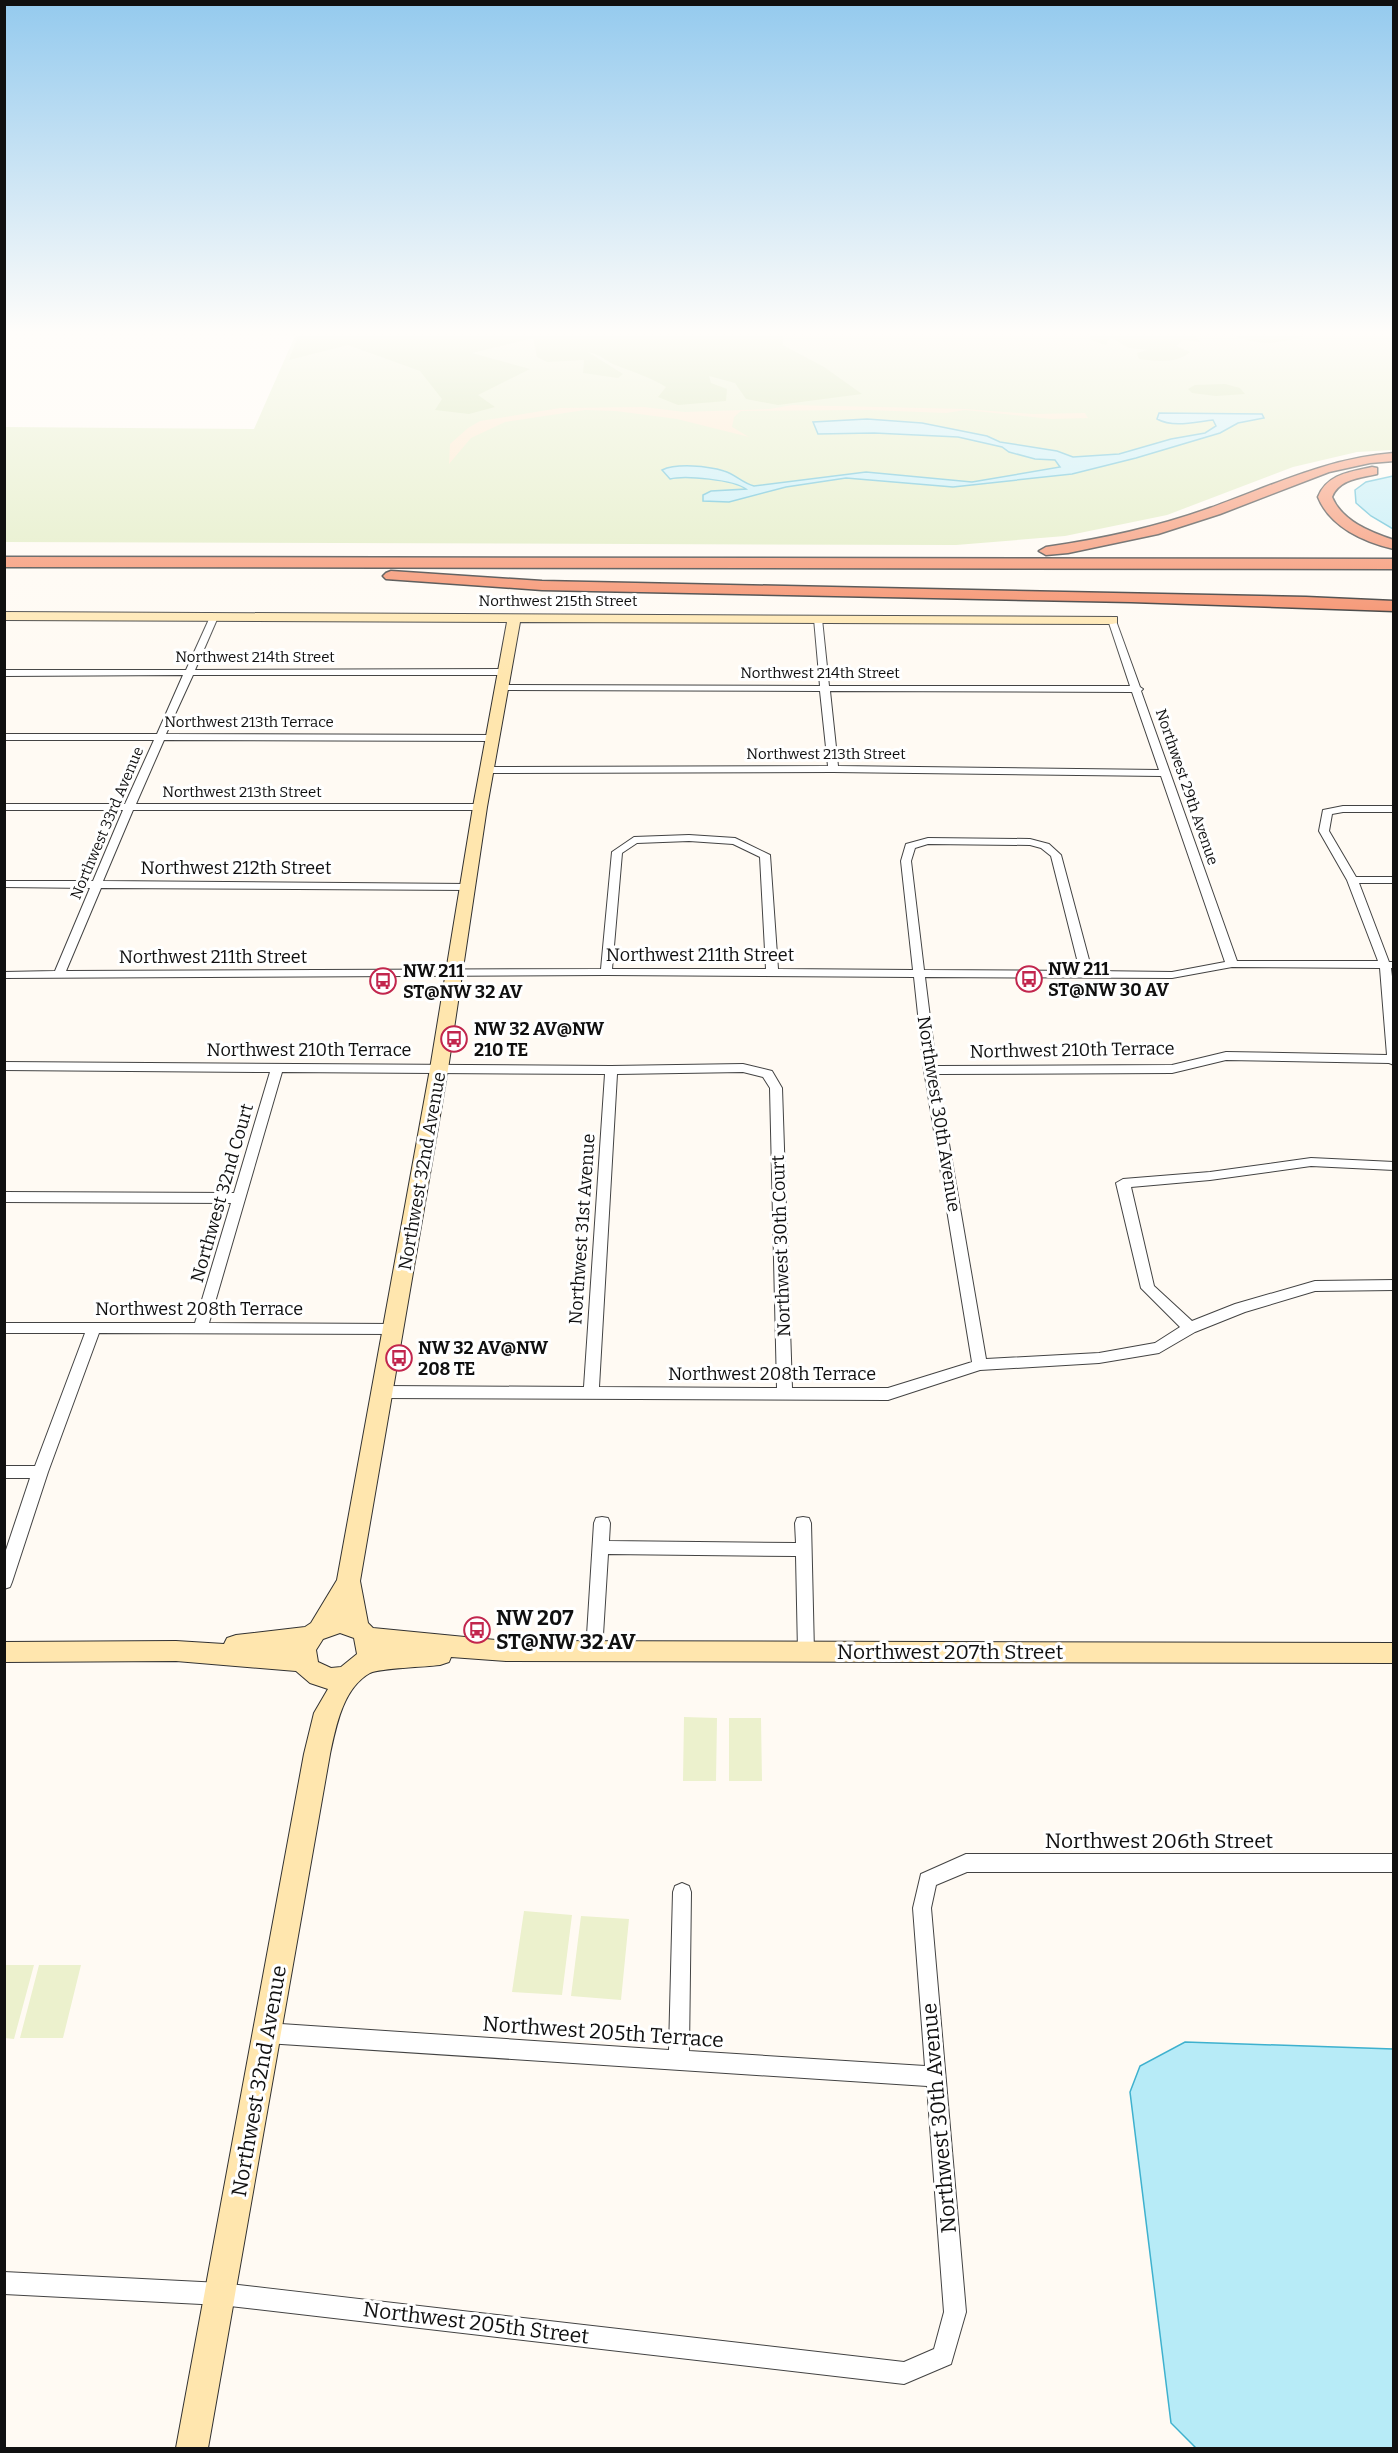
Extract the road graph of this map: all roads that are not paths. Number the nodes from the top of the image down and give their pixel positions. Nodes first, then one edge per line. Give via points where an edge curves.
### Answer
1 (1394, 458) edge
2 (1394, 469) edge
3 (1394, 545) edge
4 (4, 562) edge
5 (897, 563) junction
6 (1394, 564) edge
7 (4, 576) edge
8 (392, 576) junction
9 (1394, 576) edge
10 (1394, 606) edge
11 (4, 616) edge
12 (214, 617) junction
13 (514, 617) junction
14 (818, 619) junction
15 (1112, 620) joint
16 (189, 672) junction
17 (505, 672) junction
18 (4, 673) edge
19 (502, 688) junction
20 (825, 688) junction
21 (1138, 689) junction
22 (4, 737) edge
23 (160, 737) junction
24 (494, 738) junction
25 (832, 769) junction
26 (487, 770) junction
27 (1166, 772) junction
28 (4, 807) edge
29 (129, 807) junction
30 (480, 807) junction
31 (1394, 809) edge
32 (1352, 880) junction
33 (1394, 880) edge
34 (4, 884) edge
35 (98, 884) junction
36 (468, 886) junction
37 (1232, 964) junction
38 (1389, 965) edge
39 (606, 972) junction
40 (456, 974) junction
41 (772, 974) junction
42 (4, 975) edge
43 (59, 975) junction
44 (919, 975) junction
45 (1087, 975) junction
46 (1393, 1060) edge
47 (4, 1066) edge
48 (277, 1069) junction
49 (439, 1069) junction
50 (611, 1070) junction
51 (930, 1071) junction
52 (778, 1133) joint
53 (1394, 1166) edge
54 (4, 1197) edge
55 (239, 1198) junction
56 (1394, 1285) edge
57 (4, 1328) edge
58 (94, 1328) junction
59 (201, 1328) junction
60 (1190, 1328) junction
61 (394, 1329) junction
62 (980, 1365) junction
63 (591, 1391) junction
64 (384, 1392) junction
65 (785, 1395) junction
66 (4, 1472) edge
67 (40, 1472) junction
68 (603, 1523) dead end
69 (803, 1523) dead end
70 (601, 1547) junction
71 (804, 1550) junction
72 (348, 1581) junction
73 (4, 1582) edge
74 (362, 1632) junction
75 (316, 1633) junction
76 (176, 1651) junction
77 (506, 1651) junction
78 (594, 1651) junction
79 (4, 1652) edge
80 (806, 1652) junction
81 (1394, 1653) edge
82 (308, 1667) junction
83 (357, 1669) junction
84 (326, 1713) junction
85 (1394, 1863) edge
86 (928, 1880) joint
87 (682, 1892) dead end
88 (266, 2033) junction
89 (679, 2061) junction
90 (936, 2077) junction
91 (4, 2283) edge
92 (221, 2294) junction
93 (943, 2356) joint
94 (192, 2448) edge

1 - 5 highway via 1322,469 1188,521 1111,541 1034,553
2 - 3 highway via 1343,480 1331,487 1326,500 1329,511 1350,528
4 - 5 highway
5 - 6 highway
7 - 8 highway
8 - 9 highway
8 - 10 highway via 650,588 1149,596
11 - 12 street, Northwest 215th Street
12 - 13 street, Northwest 215th Street
12 - 16 street, Northwest 33rd Avenue
13 - 14 street, Northwest 215th Street
13 - 17 street, Northwest 32nd Avenue
14 - 15 street, Northwest 215th Street
14 - 20 street
15 - 21 street, Northwest 29th Avenue
16 - 17 street, Northwest 214th Street
16 - 18 street, Northwest 214th Street
16 - 23 street, Northwest 33rd Avenue
17 - 19 street, Northwest 32nd Avenue
19 - 20 street, Northwest 214th Street
19 - 24 street, Northwest 32nd Avenue
20 - 21 street, Northwest 214th Street
20 - 25 street
21 - 27 street, Northwest 29th Avenue
22 - 23 street, Northwest 213th Terrace
23 - 24 street, Northwest 213th Terrace
23 - 29 street, Northwest 33rd Avenue
24 - 26 street, Northwest 32nd Avenue
25 - 26 street, Northwest 213th Street
25 - 27 street, Northwest 213th Street
26 - 30 street, Northwest 32nd Avenue
27 - 37 street, Northwest 29th Avenue
28 - 29 street, Northwest 213th Street
29 - 30 street, Northwest 213th Street
29 - 35 street, Northwest 33rd Avenue
30 - 36 street, Northwest 32nd Avenue
31 - 32 street via 1327,812 1324,831
32 - 33 street
32 - 38 street
34 - 35 street, Northwest 212th Street
35 - 36 street, Northwest 212th Street
35 - 43 street, Northwest 33rd Avenue
36 - 40 street, Northwest 32nd Avenue
37 - 38 street, Northwest 211th Street
37 - 45 street, Northwest 211th Street via 1172,975
38 - 46 street
39 - 40 street, Northwest 211th Street
39 - 41 street, Northwest 211th Street
39 - 41 street via 617,852 634,840 689,838 735,841 765,855
40 - 43 street, Northwest 211th Street
40 - 49 street, Northwest 32nd Avenue
41 - 44 street, Northwest 211th Street
42 - 43 street, Northwest 211th Street
44 - 45 street, Northwest 211th Street
44 - 45 street, Northwest 30th Avenue via 906,861 910,846 928,841 1030,842 1045,846 1056,855
44 - 51 street, Northwest 30th Avenue
46 - 51 street, Northwest 210th Terrace via 1226,1056 1172,1069
47 - 48 street, Northwest 210th Terrace
48 - 49 street, Northwest 210th Terrace
48 - 55 street, Northwest 32nd Court
49 - 50 street, Northwest 210th Terrace
49 - 61 street, Northwest 32nd Avenue
50 - 52 street, Northwest 210th Terrace via 744,1068 768,1074 776,1088
50 - 63 street, Northwest 31st Avenue
51 - 62 street, Northwest 30th Avenue
52 - 65 street, Northwest 30th Court
53 - 60 street via 1311,1162 1123,1184 1148,1288
54 - 55 street
55 - 59 street, Northwest 32nd Court
56 - 60 street, Northwest 208th Terrace via 1315,1286 1240,1308
57 - 58 street, Northwest 208th Terrace
58 - 59 street, Northwest 208th Terrace
58 - 67 street
59 - 61 street, Northwest 208th Terrace
60 - 62 street, Northwest 208th Terrace via 1159,1348 1099,1358
61 - 64 street, Northwest 32nd Avenue
62 - 65 street, Northwest 208th Terrace via 888,1394
63 - 64 street, Northwest 208th Terrace
63 - 65 street, Northwest 208th Terrace
64 - 72 street, Northwest 32nd Avenue
66 - 67 street
67 - 73 street
68 - 70 street
69 - 71 street
70 - 71 street
70 - 78 street
71 - 80 street
72 - 74 street, Northwest 32nd Avenue
72 - 75 street, Northwest 32nd Avenue
74 - 75 street via 340,1623
74 - 77 street, Northwest 207th Street via 428,1645
74 - 83 street via 369,1649
75 - 76 street
75 - 82 street via 304,1648
76 - 79 street
76 - 82 street
77 - 78 street, Northwest 207th Street
77 - 83 street, Northwest 207th Street
78 - 80 street, Northwest 207th Street
80 - 81 street, Northwest 207th Street
82 - 83 street via 329,1680
82 - 84 street
83 - 84 street, Northwest 32nd Avenue
84 - 88 street, Northwest 32nd Avenue
85 - 86 street, Northwest 206th Street via 966,1863
86 - 90 street, Northwest 30th Avenue via 922,1908
87 - 89 street
88 - 89 street, Northwest 205th Terrace
88 - 92 street, Northwest 32nd Avenue
89 - 90 street, Northwest 205th Terrace
90 - 93 street, Northwest 30th Avenue via 956,2312
91 - 92 street, Northwest 205th Street
92 - 93 street, Northwest 205th Street via 904,2373
92 - 94 street, Northwest 32nd Avenue

